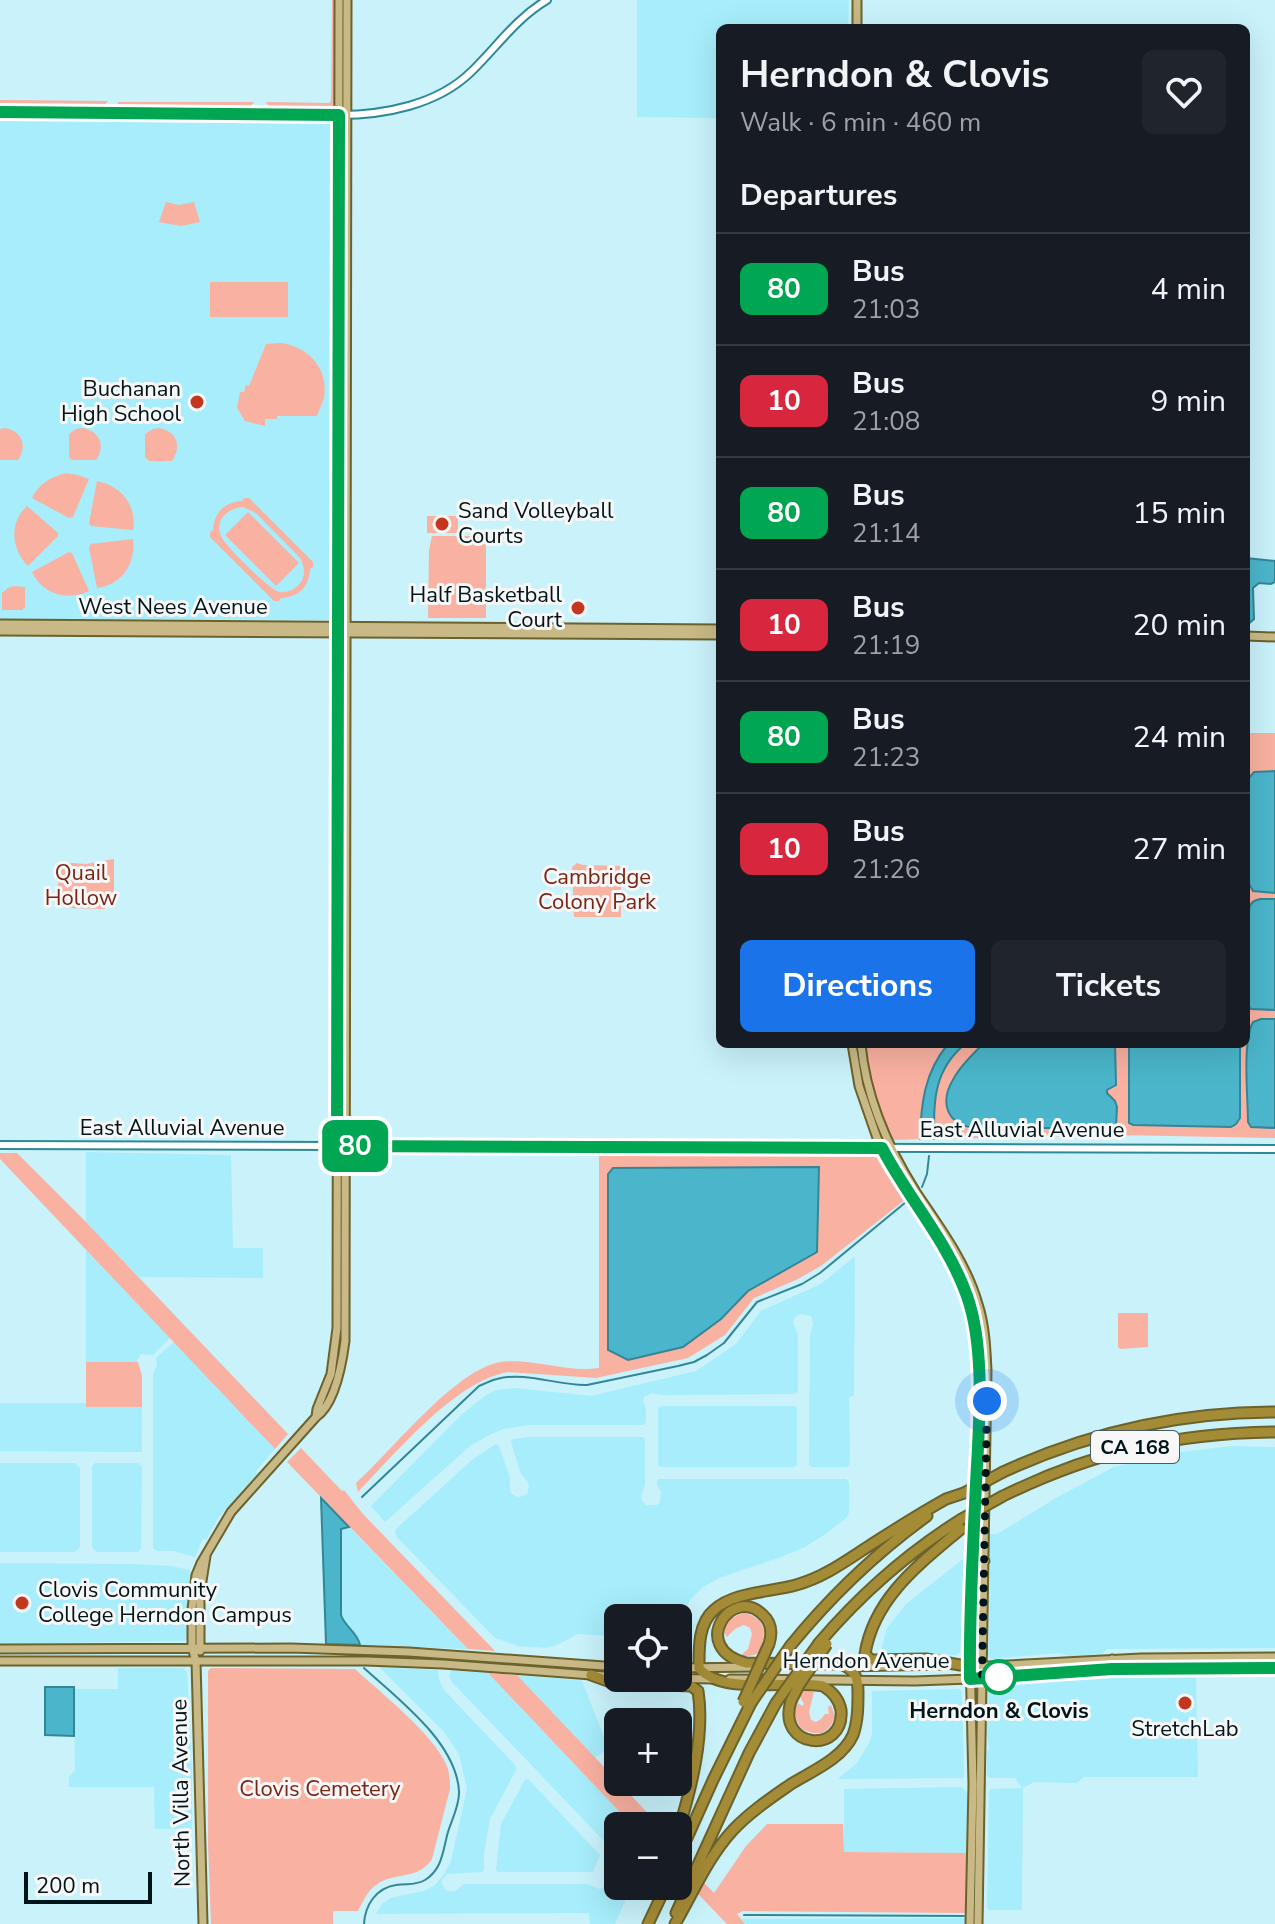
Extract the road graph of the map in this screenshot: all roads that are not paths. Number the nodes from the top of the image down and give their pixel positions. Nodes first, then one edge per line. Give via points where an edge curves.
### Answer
1 (339, 0) edge
2 (347, 0) edge
3 (547, 0) edge
4 (857, 0) edge
5 (857, 24) edge
6 (0, 112) edge
7 (343, 115) junction
8 (339, 240) junction
9 (346, 305) junction
10 (342, 506) junction
11 (0, 624) edge
12 (203, 625) junction
13 (716, 629) edge
14 (342, 630) junction
15 (0, 631) edge
16 (125, 633) junction
17 (716, 635) edge
18 (1250, 636) edge
19 (1275, 637) edge
20 (853, 1048) edge
21 (862, 1048) edge
22 (0, 1145) edge
23 (341, 1146) junction
24 (886, 1148) junction
25 (1275, 1149) edge
26 (943, 1246) junction
27 (971, 1282) junction
28 (1275, 1412) edge
29 (1275, 1432) edge
30 (964, 1493) junction
31 (976, 1508) junction
32 (961, 1524) junction
33 (985, 1561) junction
34 (973, 1567) junction
35 (983, 1612) junction
36 (823, 1644) junction
37 (196, 1648) junction
38 (0, 1652) edge
39 (1173, 1657) junction
40 (1113, 1659) junction
41 (0, 1661) edge
42 (196, 1661) junction
43 (1275, 1663) edge
44 (965, 1665) junction
45 (604, 1666) edge
46 (982, 1666) junction
47 (848, 1667) junction
48 (692, 1668) edge
49 (699, 1668) junction
50 (1112, 1669) junction
51 (1045, 1674) junction
52 (591, 1675) junction
53 (604, 1676) edge
54 (982, 1678) junction
55 (692, 1679) edge
56 (719, 1679) junction
57 (970, 1679) junction
58 (858, 1680) junction
59 (747, 1702) junction
60 (971, 1733) junction
61 (981, 1782) junction
62 (684, 1812) edge
63 (692, 1827) edge
64 (703, 1865) junction
65 (657, 1900) edge
66 (203, 1924) edge
67 (648, 1924) edge
68 (673, 1924) edge
69 (970, 1924) edge
70 (978, 1924) edge

1 - 7 main road
2 - 7 main road
3 - 7 street via 521,19 472,72 444,90 406,107
4 - 5 main road
6 - 7 street
7 - 8 main road
7 - 9 main road
8 - 9 main road
8 - 10 main road
9 - 10 main road
10 - 14 main road
11 - 12 main road, West Nees Avenue
12 - 14 main road, West Nees Avenue
12 - 16 street
13 - 14 main road
14 - 16 main road, West Nees Avenue
14 - 17 main road
14 - 23 main road
15 - 16 main road, West Nees Avenue
18 - 19 main road
20 - 24 main road via 869,1118
21 - 24 main road
22 - 23 street, East Alluvial Avenue
23 - 24 street, East Alluvial Avenue
23 - 37 main road, North Villa Avenue via 337,1340 331,1374 316,1417 231,1512 206,1555
24 - 25 street, East Alluvial Avenue
24 - 26 main road
24 - 27 main road
26 - 27 main road
26 - 31 main road via 967,1295 977,1337
27 - 33 main road via 987,1360
28 - 30 highway, CA 168, bridge via 1213,1414 1082,1440
29 - 32 highway, CA 168, bridge via 1205,1435 1103,1456 1003,1496
30 - 49 highway via 820,1576 723,1603 701,1631
30 - 59 highway, CA 168, bridge via 897,1538 853,1576
31 - 33 main road via 980,1556
31 - 34 main road
32 - 36 highway, CA 168 via 913,1552 868,1591
32 - 44 highway via 885,1602 865,1654 873,1660
33 - 35 main road
34 - 35 main road via 979,1571
34 - 44 main road
35 - 46 main road
36 - 56 highway, bridge via 799,1685 791,1701 788,1717 798,1735 811,1741 829,1738 841,1719 838,1700 823,1686 744,1685
36 - 64 highway, CA 168, bridge via 776,1703 749,1753
37 - 38 main road
37 - 42 main road, North Villa Avenue
37 - 45 main road via 395,1652
39 - 40 main road, Herndon Avenue
39 - 43 main road, Herndon Avenue
39 - 50 main road
40 - 46 main road, Herndon Avenue
40 - 51 main road
41 - 42 main road
42 - 52 main road via 366,1661
42 - 66 main road, North Villa Avenue
43 - 50 main road, Herndon Avenue
44 - 46 main road, Herndon Avenue
44 - 47 main road, Herndon Avenue
44 - 57 main road
46 - 54 main road
47 - 49 main road, Herndon Avenue
47 - 58 highway
47 - 59 highway, bridge via 841,1664 746,1663 734,1660 718,1642 717,1631 736,1608 764,1616 771,1634 769,1644
48 - 49 main road, Herndon Avenue
49 - 56 highway
50 - 51 main road, Herndon Avenue
51 - 54 main road, Herndon Avenue
52 - 53 main road
52 - 62 highway via 613,1683 696,1688 696,1754
54 - 57 main road, Herndon Avenue
54 - 61 main road
55 - 56 main road, Herndon Avenue
56 - 58 main road, Herndon Avenue
57 - 58 main road, Herndon Avenue
57 - 60 main road
58 - 64 highway via 857,1715 847,1744 745,1819
59 - 63 highway, CA 168
60 - 61 main road
60 - 69 main road
61 - 70 main road
64 - 68 highway
65 - 67 highway

